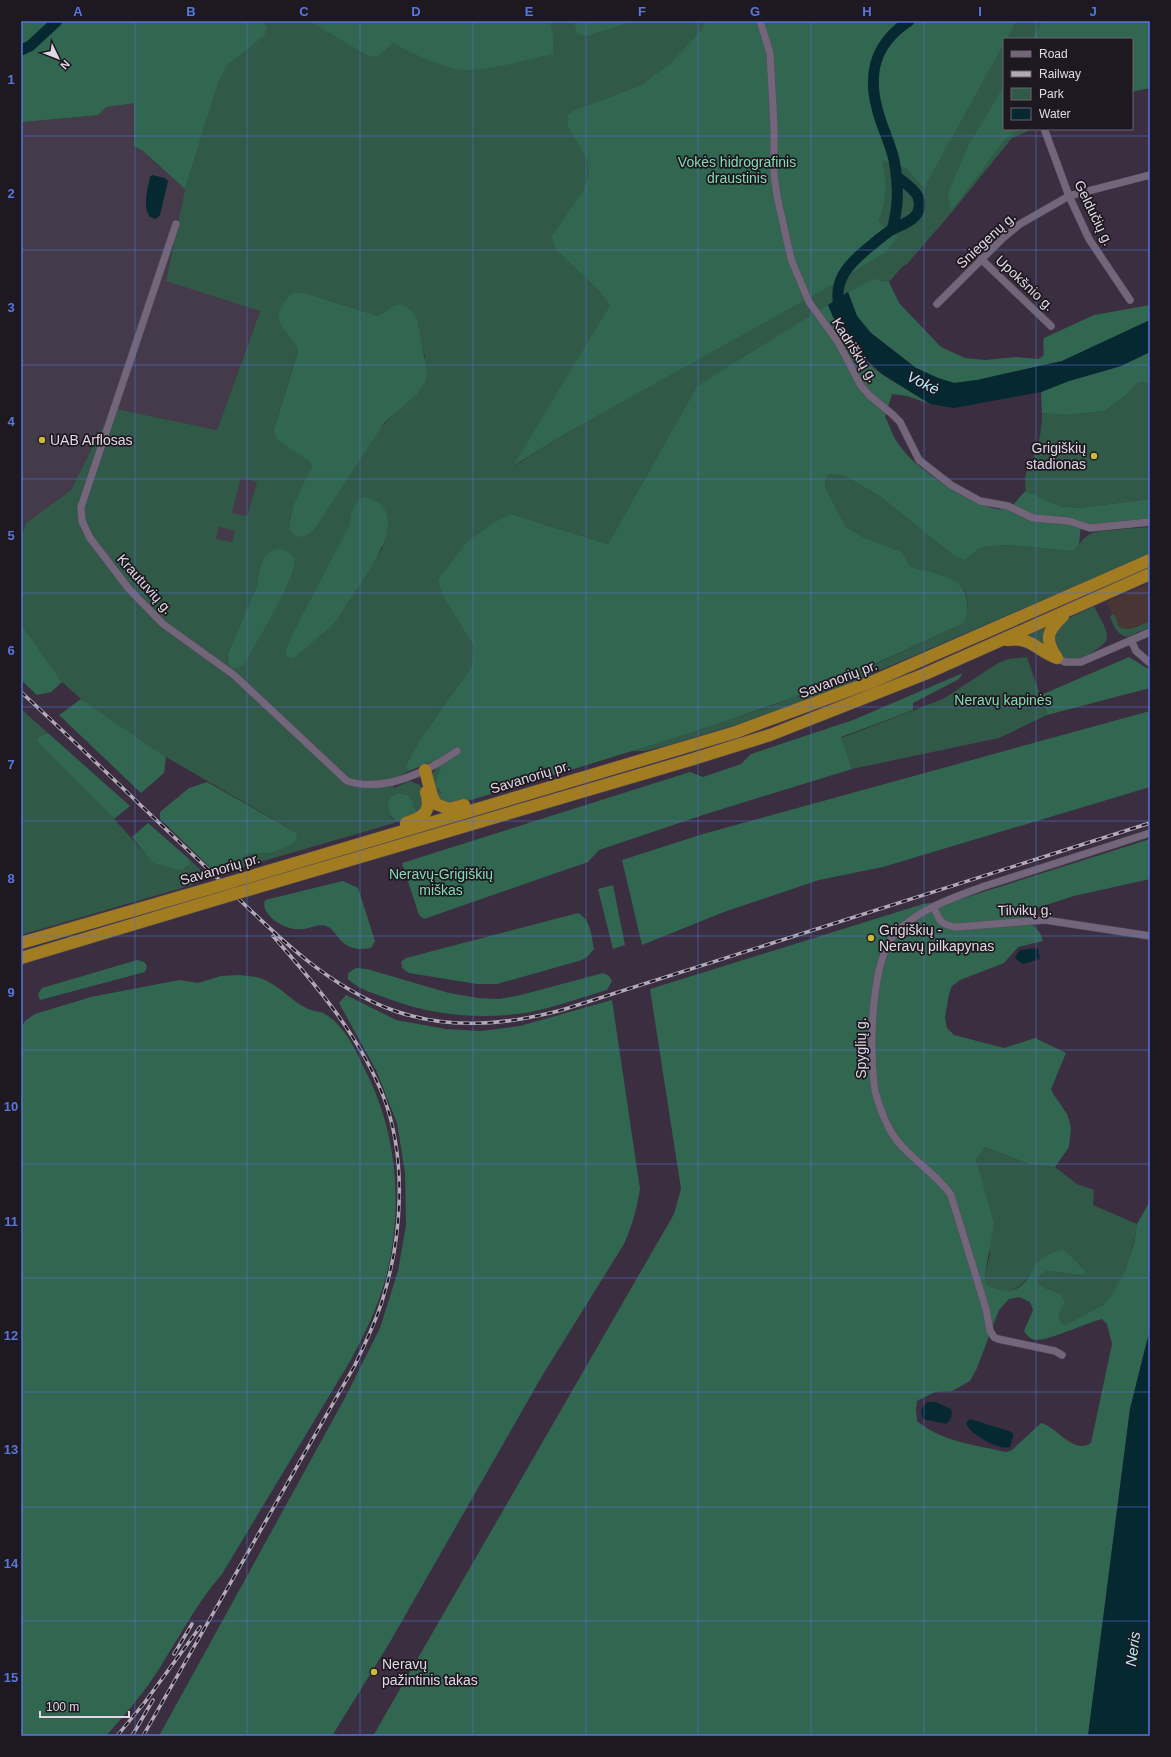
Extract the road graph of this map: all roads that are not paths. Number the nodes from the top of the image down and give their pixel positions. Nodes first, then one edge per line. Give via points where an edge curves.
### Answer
1 (760, 21) edge
2 (1045, 131) dead end
3 (1150, 175) edge
4 (1069, 196) junction
5 (176, 224) dead end
6 (981, 259) junction
7 (1130, 300) dead end
8 (937, 304) dead end
9 (1051, 326) dead end
10 (1150, 522) edge
11 (1150, 560) edge
12 (1150, 574) edge
13 (1076, 607) junction
14 (1150, 632) edge
15 (1131, 640) junction
16 (996, 642) junction
17 (1057, 658) junction
18 (1150, 663) edge
19 (736, 732) junction
20 (457, 750) dead end
21 (422, 771) junction
22 (1150, 833) edge
23 (235, 881) junction
24 (934, 907) junction
25 (1150, 936) edge
26 (21, 943) edge
27 (21, 958) edge
28 (1062, 1355) dead end

1 - 10 street, Kadriškių g. via 770,53 774,111 774,174 792,259 810,302 838,342 861,386 900,422 919,460 951,485 980,501 1008,506 1033,518 1069,521 1090,528
2 - 4 street, Geldučių g.
3 - 4 street, Sniegenų g.
4 - 6 street, Sniegenų g. via 1020,224
4 - 7 street, Geldučių g. via 1089,239
5 - 21 street, Krautuvių g. via 81,507 82,521 90,538 129,589 163,624 234,675 347,781 356,784 379,784
6 - 8 street, Sniegenų g.
6 - 9 street, Upokšnio g.
11 - 19 highway, Savanorių pr. via 874,681
12 - 13 highway
13 - 16 highway, Savanorių pr.
13 - 17 highway via 1052,626 1049,643
14 - 15 street
15 - 17 street via 1081,662 1065,662
15 - 18 street via 1136,651
16 - 17 highway via 1019,639 1028,641
16 - 27 highway, Savanorių pr., bridge via 926,674 824,714 690,760
19 - 21 highway via 593,768 449,809 436,804
19 - 23 highway, Savanorių pr.
20 - 21 street, Krautuvių g.
21 - 23 highway via 428,807 418,819 311,852
22 - 24 street, Spyglių g. via 982,888
23 - 26 highway, Savanorių pr., bridge
24 - 25 street, Tilvikų g. via 940,922 946,926 1045,920
24 - 28 street, Spyglių g. via 917,916 896,932 888,942 881,964 871,1027 874,1086 894,1137 902,1148 944,1185 951,1195 992,1334 998,1339 1055,1351

